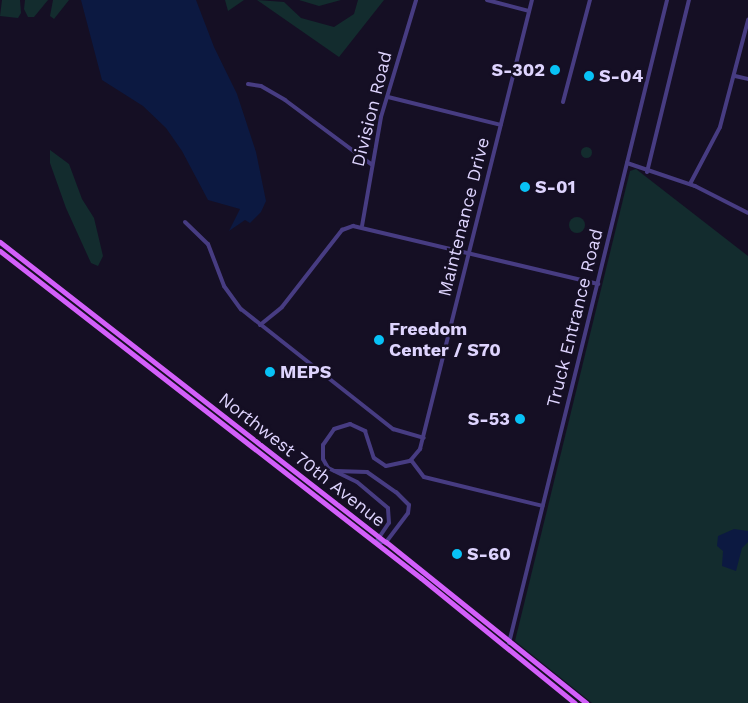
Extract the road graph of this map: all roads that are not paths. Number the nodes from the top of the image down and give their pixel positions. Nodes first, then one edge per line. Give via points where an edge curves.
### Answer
1 (416, 0) edge
2 (486, 0) edge
3 (532, 0) edge
4 (590, 0) edge
5 (667, 0) edge
6 (689, 0) edge
7 (529, 10) junction
8 (748, 20) edge
9 (735, 76) junction
10 (748, 79) edge
11 (248, 84) dead end
12 (388, 98) junction
13 (563, 102) dead end
14 (501, 125) junction
15 (627, 163) junction
16 (371, 164) junction
17 (647, 172) junction
18 (690, 184) junction
19 (748, 213) edge
20 (185, 222) dead end
21 (362, 226) junction
22 (0, 242) edge
23 (0, 251) edge
24 (470, 253) junction
25 (598, 284) junction
26 (260, 325) junction
27 (424, 438) junction
28 (412, 460) junction
29 (335, 472) junction
30 (543, 506) junction
31 (378, 540) junction
32 (386, 542) junction
33 (507, 645) junction
34 (575, 703) edge
35 (586, 703) edge

1 - 12 street, Division Road
2 - 7 street
3 - 7 street, Maintenance Drive
4 - 13 street
5 - 15 street, Truck Entrance Road
6 - 17 street
7 - 14 street, Maintenance Drive
8 - 9 street
9 - 10 street
9 - 18 street via 720,127
11 - 16 street via 261,86 285,100
12 - 14 street
12 - 16 street, Division Road
14 - 24 street, Maintenance Drive
15 - 17 street
15 - 25 street, Truck Entrance Road
16 - 21 street, Division Road
17 - 18 street
18 - 19 street
20 - 26 street via 208,244 222,282 233,300
21 - 24 street
21 - 26 street via 342,230 282,307
22 - 31 main road, Northwest 70th Avenue
23 - 31 main road, Northwest 70th Avenue
24 - 25 street
24 - 27 street, Maintenance Drive
25 - 30 street, Truck Entrance Road
26 - 27 street via 393,429
27 - 28 street, Maintenance Drive
28 - 29 street via 396,466 381,464 372,453 365,431 350,424 334,429 325,440 322,455 328,468
28 - 30 street via 424,476
29 - 31 street via 357,482 388,508 389,523
29 - 32 street via 367,472 406,501 408,513
30 - 33 street, Truck Entrance Road
31 - 32 main road, Northwest 70th Avenue
31 - 33 main road, Northwest 70th Avenue
32 - 33 main road, Northwest 70th Avenue
33 - 34 main road, Northwest 70th Avenue
33 - 35 main road, Northwest 70th Avenue

